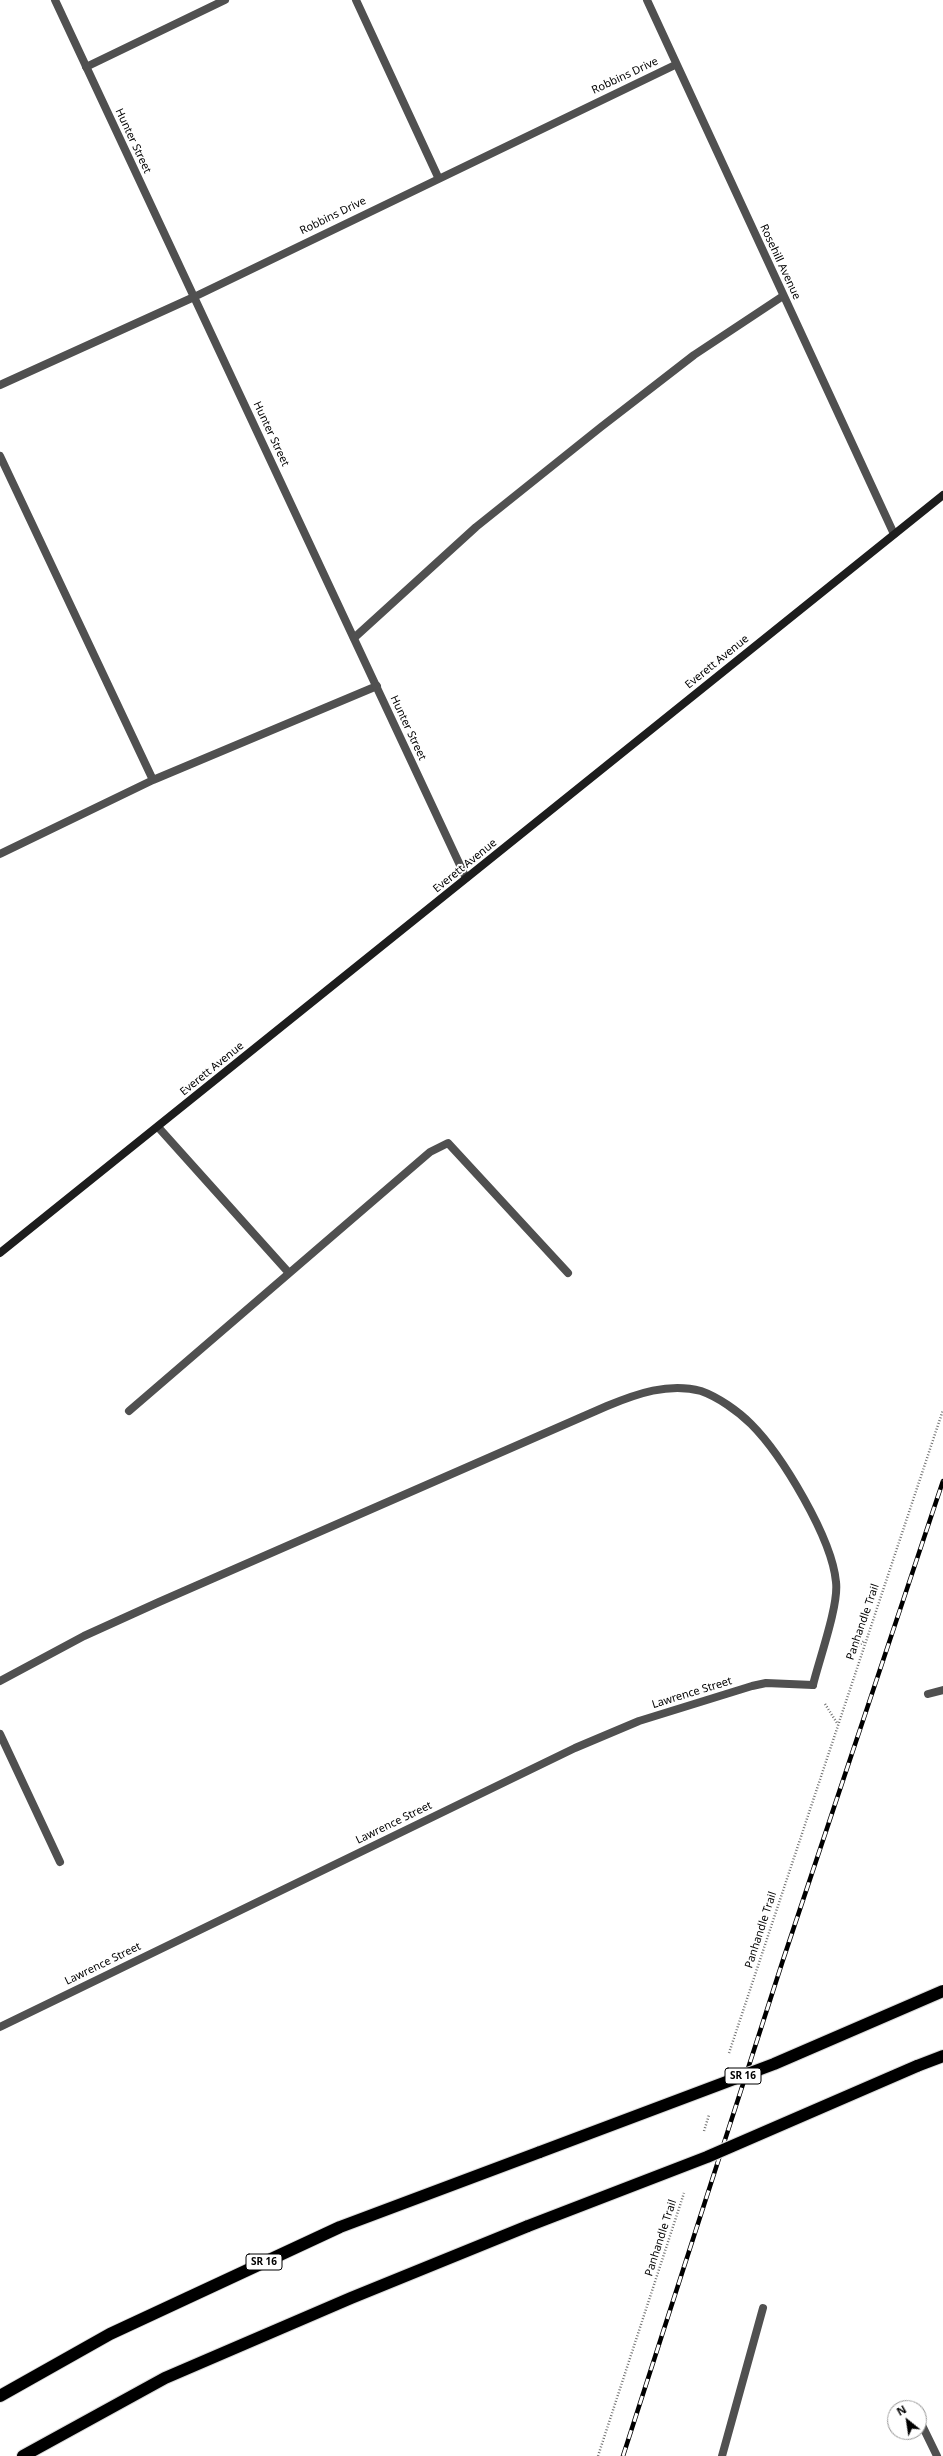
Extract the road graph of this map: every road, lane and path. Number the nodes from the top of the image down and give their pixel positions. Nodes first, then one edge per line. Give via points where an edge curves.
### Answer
1 (54, 0) edge
2 (225, 0) edge
3 (356, 0) edge
4 (647, 0) edge
5 (675, 65) junction
6 (86, 67) junction
7 (438, 177) junction
8 (783, 296) junction
9 (194, 297) junction
10 (0, 385) edge
11 (0, 456) edge
12 (943, 495) edge
13 (894, 534) junction
14 (354, 638) junction
15 (376, 686) junction
16 (153, 780) junction
17 (0, 854) edge
18 (466, 878) junction
19 (158, 1127) junction
20 (0, 1253) edge
21 (289, 1273) junction
22 (568, 1273) dead end
23 (943, 1410) edge
24 (129, 1411) dead end
25 (0, 1681) edge
26 (943, 1690) edge
27 (928, 1694) dead end
28 (0, 1734) edge
29 (60, 1862) dead end
30 (943, 1991) edge
31 (0, 2027) edge
32 (728, 2056) dead end
33 (943, 2056) edge
34 (711, 2109) dead end
35 (701, 2139) dead end
36 (684, 2192) dead end
37 (764, 2308) dead end
38 (0, 2396) edge
39 (927, 2435) edge
40 (23, 2456) edge
41 (598, 2456) edge
42 (722, 2456) edge
43 (937, 2456) edge

1 - 6 street, Hunter Street
2 - 6 street
3 - 7 street
4 - 5 street, Rosehill Avenue
5 - 7 street, Robbins Drive
5 - 8 street, Rosehill Avenue
6 - 9 street, Hunter Street
7 - 9 street, Robbins Drive
8 - 13 street, Rosehill Avenue
8 - 14 street via 694,355 600,427 476,527
9 - 10 street, Robbins Drive
9 - 14 street, Hunter Street
11 - 16 street
12 - 13 street, Everett Avenue
13 - 18 street, Everett Avenue
14 - 15 street, Hunter Street
15 - 16 street
15 - 18 street, Hunter Street
16 - 17 street
18 - 19 street, Everett Avenue
19 - 20 street, Everett Avenue
19 - 21 street
21 - 22 street via 430,1152 448,1143
21 - 24 street
23 - 32 path, Panhandle Trail
25 - 31 street, Lawrence Street via 84,1636 159,1602 642,1392 680,1388 701,1391 719,1400 750,1423 780,1460 818,1526 834,1567 837,1584 813,1685 766,1683 752,1686 639,1721 574,1748
26 - 27 street
28 - 29 street
30 - 38 highway, SR 16, bridge via 774,2064 340,2227 110,2334
33 - 40 highway, bridge via 707,2158 528,2226 165,2378
34 - 35 path
36 - 41 path, Panhandle Trail
37 - 42 street
39 - 43 street

